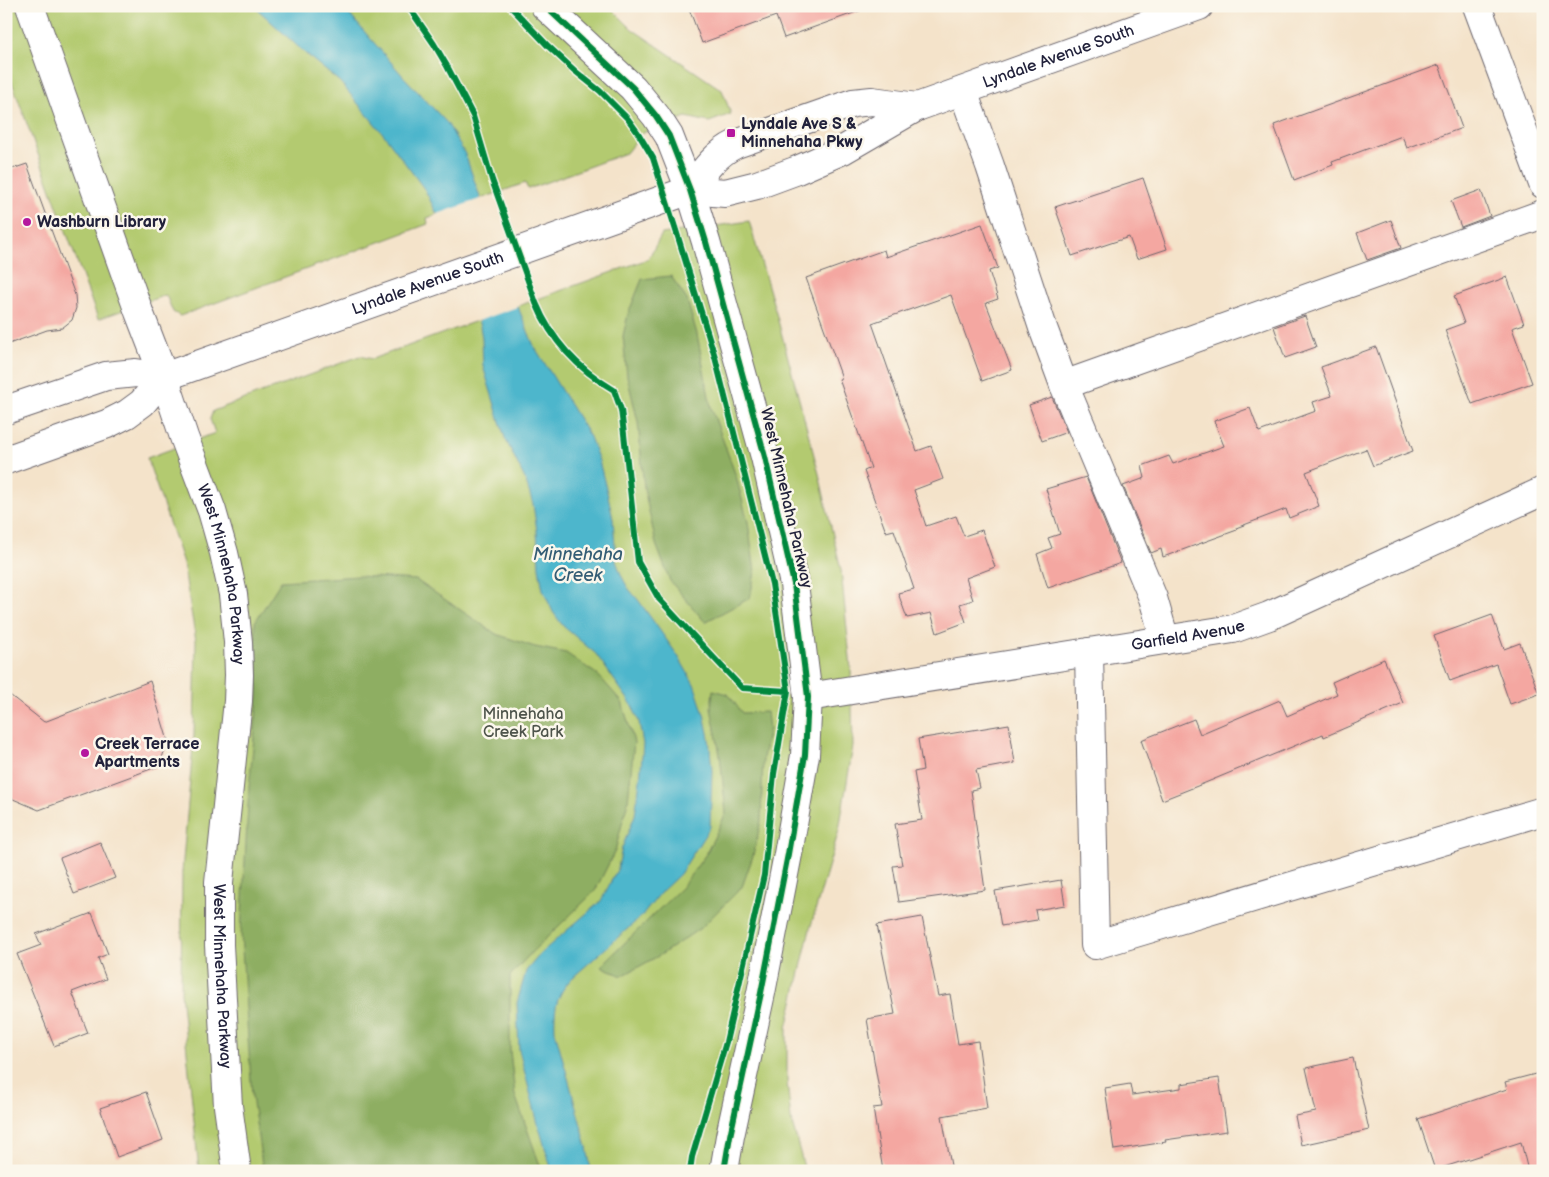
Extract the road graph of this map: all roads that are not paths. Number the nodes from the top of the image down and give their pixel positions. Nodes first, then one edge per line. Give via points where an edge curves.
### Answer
1 (30, 6) edge
2 (545, 6) edge
3 (1199, 6) edge
4 (1477, 6) edge
5 (963, 91) junction
6 (917, 107) junction
7 (1543, 184) edge
8 (690, 190) junction
9 (1543, 214) edge
10 (164, 377) junction
11 (1064, 385) junction
12 (6, 410) edge
13 (6, 460) edge
14 (1543, 491) edge
15 (1164, 640) junction
16 (1090, 652) junction
17 (808, 697) junction
18 (1543, 811) edge
19 (237, 1171) edge
20 (724, 1171) edge

1 - 10 street, West Minnehaha Parkway
2 - 8 street, West Minnehaha Parkway via 645,101 668,136
3 - 5 street, Lyndale Avenue South
4 - 7 street
5 - 6 street, Lyndale Avenue South
5 - 11 street
6 - 8 street, Lyndale Avenue South via 843,150 757,186 725,192
6 - 8 street, Lyndale Avenue South via 858,102 744,141 716,156
8 - 10 street, Lyndale Avenue South
8 - 17 street, West Minnehaha Parkway via 767,466 794,584
9 - 11 street
10 - 12 street, Lyndale Avenue South via 136,373 106,376
10 - 13 street via 142,403 127,414
10 - 19 street, West Minnehaha Parkway via 212,511 233,594 236,623 238,701 219,891 228,1106
11 - 15 street via 1153,598
14 - 15 street, Garfield Avenue via 1269,616 1233,628
15 - 16 street, Garfield Avenue
16 - 17 street, Garfield Avenue
16 - 18 street via 1096,945
17 - 20 street, West Minnehaha Parkway via 805,754 788,854

